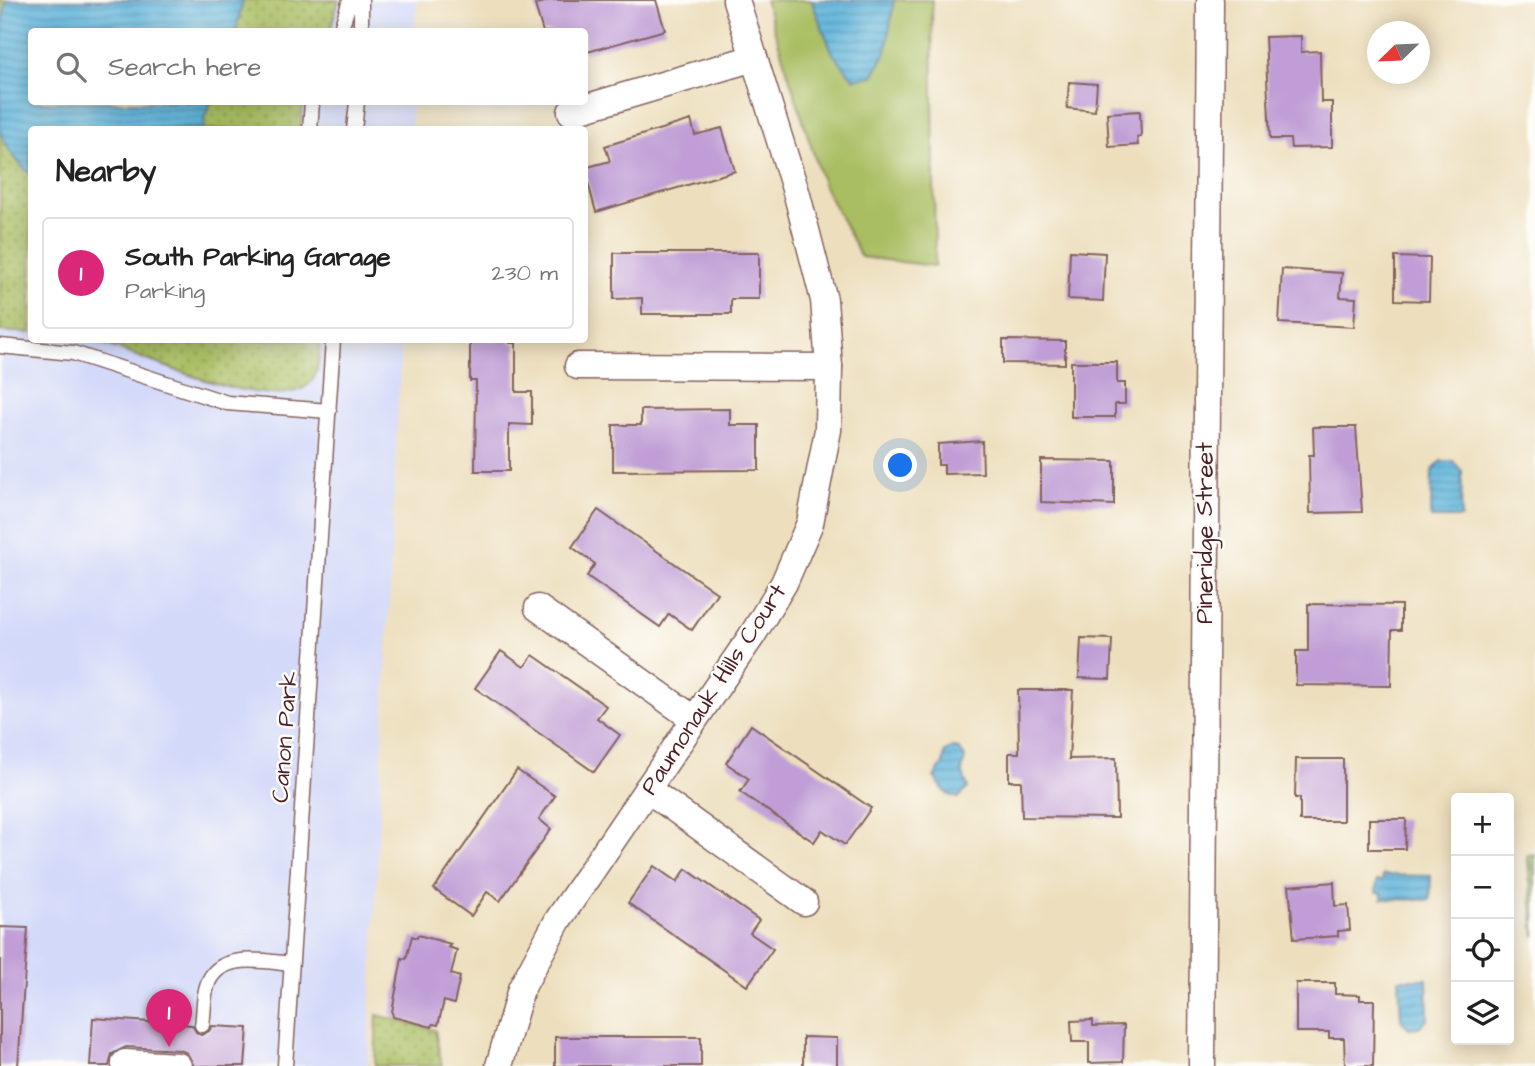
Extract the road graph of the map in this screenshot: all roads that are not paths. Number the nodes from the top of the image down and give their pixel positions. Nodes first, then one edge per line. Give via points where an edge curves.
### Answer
1 (350, 0) edge
2 (362, 0) edge
3 (736, 0) edge
4 (1210, 0) edge
5 (341, 28) edge
6 (361, 28) edge
7 (754, 58) junction
8 (312, 105) edge
9 (357, 105) edge
10 (571, 112) dead end
11 (310, 126) edge
12 (354, 126) edge
13 (333, 343) edge
14 (0, 346) edge
15 (578, 366) dead end
16 (829, 367) junction
17 (329, 411) junction
18 (538, 608) dead end
19 (694, 719) junction
20 (647, 789) junction
21 (803, 902) dead end
22 (291, 964) junction
23 (202, 1025) dead end
24 (125, 1066) edge
25 (178, 1066) edge
26 (285, 1066) edge
27 (499, 1066) edge
28 (1202, 1066) edge

1 - 5 lane
2 - 6 lane
3 - 7 street, Paumonauk Hills Court
4 - 28 street, Pineridge Street
7 - 10 street
7 - 16 street, Paumonauk Hills Court via 824,300
8 - 11 lane
9 - 12 lane
13 - 17 lane, Canon Park
14 - 17 lane via 73,353 227,403
15 - 16 street
16 - 19 street, Paumonauk Hills Court via 828,430 810,523 784,583
17 - 22 lane, Canon Park
18 - 19 street
19 - 20 street, Paumonauk Hills Court
20 - 21 street
20 - 27 street, Paumonauk Hills Court via 558,920 521,989
22 - 23 lane via 235,961 219,968 207,984
22 - 26 lane, Canon Park
24 - 25 street

